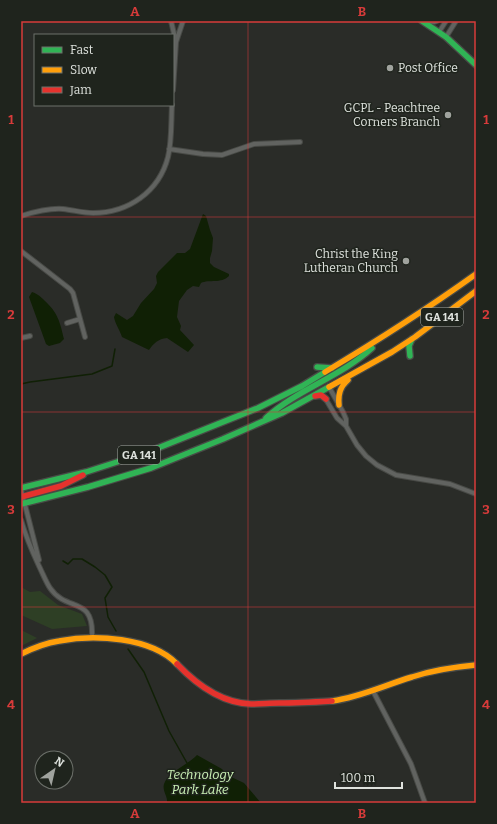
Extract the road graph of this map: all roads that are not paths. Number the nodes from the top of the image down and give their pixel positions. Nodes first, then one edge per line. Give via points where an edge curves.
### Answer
1 (170, 21) edge
2 (183, 21) edge
3 (422, 21) edge
4 (437, 21) edge
5 (446, 21) edge
6 (456, 21) edge
7 (439, 32) junction
8 (174, 34) edge
9 (174, 35) edge
10 (446, 37) junction
11 (176, 42) junction
12 (476, 65) edge
13 (174, 74) edge
14 (172, 106) edge
15 (300, 142) dead end
16 (169, 149) junction
17 (21, 216) edge
18 (21, 251) edge
19 (476, 274) edge
20 (476, 291) edge
21 (476, 295) edge
22 (469, 296) junction
23 (80, 318) junction
24 (67, 323) dead end
25 (30, 336) dead end
26 (85, 337) dead end
27 (415, 337) junction
28 (21, 338) edge
29 (378, 341) junction
30 (392, 352) junction
31 (317, 367) dead end
32 (334, 367) junction
33 (358, 372) junction
34 (321, 375) junction
35 (325, 380) junction
36 (317, 381) junction
37 (329, 387) junction
38 (322, 391) junction
39 (313, 397) junction
40 (326, 399) junction
41 (339, 405) junction
42 (264, 420) junction
43 (346, 426) junction
44 (22, 493) edge
45 (476, 494) edge
46 (23, 503) edge
47 (21, 520) edge
48 (40, 568) junction
49 (92, 637) junction
50 (21, 654) edge
51 (476, 665) edge
52 (373, 691) junction
53 (425, 803) edge

1 - 8 street
2 - 11 street
3 - 4 street
3 - 7 main road
5 - 7 street
6 - 10 street
7 - 10 main road
9 - 11 street
10 - 12 main road
11 - 13 street
14 - 16 street
15 - 16 street via 254,144 222,155
16 - 17 street via 164,167 153,186 146,195 128,206 106,212 87,213 62,209
18 - 23 street via 70,289
19 - 29 main road, GA 141
20 - 22 main road, GA 141
21 - 22 main road
22 - 27 main road, GA 141
23 - 24 street
23 - 26 street
25 - 28 street
27 - 30 main road, GA 141
27 - 30 main road via 409,346 410,356
29 - 32 main road, GA 141
29 - 35 main road via 360,359
30 - 33 main road, GA 141
31 - 32 main road
32 - 34 main road, GA 141
33 - 37 main road, GA 141
33 - 41 main road via 341,387
34 - 35 street
34 - 36 main road, GA 141
35 - 36 main road
35 - 37 street
36 - 38 street
36 - 42 main road via 281,404
36 - 44 main road, GA 141 via 236,418 148,452
37 - 38 main road, GA 141
37 - 41 street
38 - 39 main road, GA 141
38 - 40 street
39 - 40 main road via 321,395
39 - 42 main road, GA 141
40 - 43 street via 337,418
41 - 43 street via 346,419
42 - 46 main road, GA 141 via 223,440 151,468
43 - 45 street via 363,453 388,471 406,477 450,484
44 - 46 street
46 - 48 street
47 - 48 street
48 - 49 street via 55,594 86,611 93,626
49 - 50 main road via 45,643
49 - 52 main road via 136,642 156,649 167,655 199,684 219,696 250,704 353,698
51 - 52 main road via 435,670
52 - 53 street via 411,764

